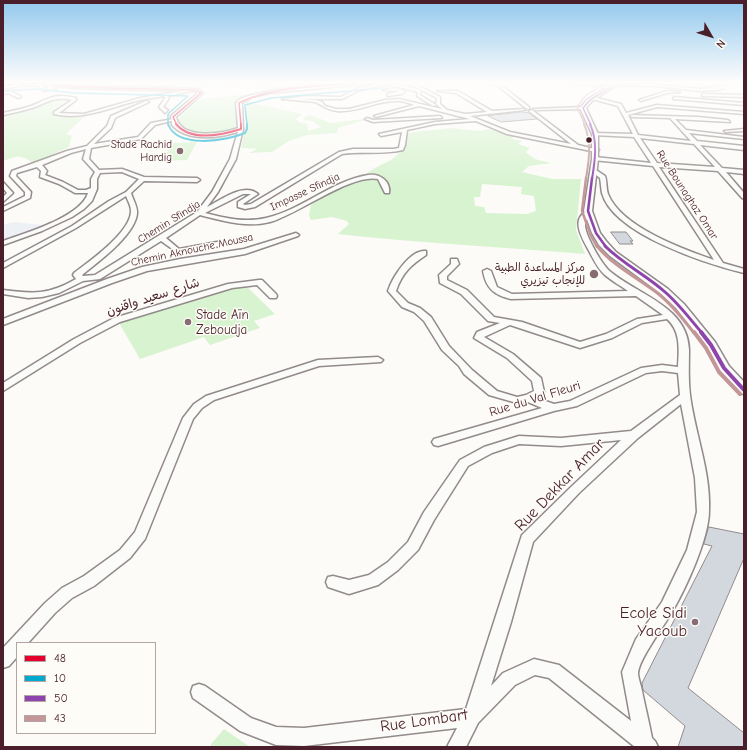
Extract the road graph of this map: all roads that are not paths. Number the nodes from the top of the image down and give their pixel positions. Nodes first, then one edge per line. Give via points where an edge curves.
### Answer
1 (113, 117) edge
2 (240, 117) edge
3 (374, 117) edge
4 (434, 117) edge
5 (468, 117) edge
6 (541, 117) edge
7 (587, 117) edge
8 (625, 117) edge
9 (656, 117) edge
10 (672, 118) junction
11 (173, 120) joint
12 (475, 120) junction
13 (728, 121) dead end
14 (241, 129) junction
15 (404, 130) junction
16 (744, 130) edge
17 (683, 131) junction
18 (595, 134) junction
19 (706, 134) junction
20 (222, 135) junction
21 (381, 135) dead end
22 (636, 136) junction
23 (239, 137) junction
24 (744, 138) edge
25 (695, 143) junction
26 (90, 146) junction
27 (577, 146) junction
28 (744, 148) edge
29 (596, 149) junction
30 (596, 159) junction
31 (37, 164) junction
32 (656, 165) junction
33 (720, 170) junction
34 (594, 171) junction
35 (98, 172) junction
36 (744, 172) edge
37 (144, 179) junction
38 (197, 180) dead end
39 (3, 184) edge
40 (92, 191) junction
41 (387, 192) dead end
42 (128, 193) junction
43 (744, 198) edge
44 (3, 200) edge
45 (3, 209) edge
46 (199, 213) junction
47 (588, 213) junction
48 (296, 235) dead end
49 (161, 238) junction
50 (3, 243) edge
51 (217, 244) dead end
52 (423, 253) dead end
53 (454, 261) dead end
54 (744, 264) edge
55 (721, 265) junction
56 (3, 266) edge
57 (487, 271) dead end
58 (744, 271) edge
59 (81, 279) junction
60 (3, 292) edge
61 (640, 293) junction
62 (273, 296) dead end
63 (670, 316) junction
64 (3, 322) edge
65 (508, 323) junction
66 (378, 360) dead end
67 (683, 370) junction
68 (3, 388) edge
69 (744, 390) edge
70 (685, 396) junction
71 (529, 398) junction
72 (553, 408) junction
73 (634, 436) junction
74 (438, 442) dead end
75 (333, 582) dead end
76 (20, 642) edge
77 (16, 646) edge
78 (3, 660) edge
79 (200, 692) dead end
80 (472, 717) junction
81 (647, 745) edge
82 (456, 747) edge

1 - 26 street via 109,127
2 - 14 main road
3 - 4 street via 367,119 373,121
5 - 12 street
6 - 27 street
7 - 18 main road
8 - 22 street, Rue Bounaghaz Omar
9 - 10 street
10 - 13 street
10 - 17 street
11 - 20 main road via 173,125 184,132
11 - 26 street via 153,124 139,138
12 - 15 street via 435,123
12 - 27 street via 509,133
14 - 20 main road
14 - 23 street
15 - 21 street
15 - 46 street, Chemin Sfindja via 403,145 399,150 343,152 253,206 240,206 240,203 255,194 245,192
16 - 19 street
17 - 19 street
17 - 25 street
18 - 22 street
18 - 29 main road
19 - 24 street
20 - 23 street
22 - 25 street
22 - 32 street, Rue Bounaghaz Omar
23 - 46 street via 234,158 215,192
25 - 28 street
25 - 33 street
26 - 31 street
26 - 35 street via 86,159
27 - 29 street
29 - 30 main road
30 - 32 street
30 - 34 main road
31 - 40 street via 42,166 42,176 77,192
31 - 45 street via 14,172 13,176 28,192 28,197
32 - 33 street
32 - 55 street, Rue Bounaghaz Omar
33 - 36 street
33 - 43 street
34 - 47 main road
34 - 55 street via 603,177 603,184 611,203 631,225 684,252
35 - 37 street via 126,171
35 - 40 street
37 - 38 street
37 - 42 street
39 - 44 street via 10,193
40 - 50 street via 88,202 72,214
41 - 46 street, Impasse Sfindja via 384,182 370,176 336,187 295,210 270,220 239,222
42 - 56 street via 74,227
42 - 59 street, Chemin Sfindja via 134,215 130,224 120,239 77,275
46 - 49 street, Chemin Sfindja
47 - 61 street via 582,220 582,232 599,265 609,275
47 - 69 main road via 596,233 606,248 680,306 711,345 724,368
48 - 64 street, Chemin Aknouche Moussa via 240,252 145,270
49 - 51 street via 178,251
49 - 59 street, Chemin Sfindja via 105,273
52 - 71 street via 404,266 392,291 405,305 428,319 445,348 480,383 493,393 507,398
53 - 65 street via 455,264 443,275 444,281 464,292 491,319
54 - 55 street
55 - 58 street
57 - 61 street via 489,283 494,291 511,297
59 - 60 street via 49,294 28,296
61 - 63 street
62 - 68 street, شارع سعيد واقنون via 259,282 231,286 117,320 77,341
63 - 65 street via 640,321 609,336 580,345 519,324
63 - 67 street via 681,333 684,348
65 - 71 street via 480,334 479,338 510,356 537,380 539,392
66 - 76 street via 318,363 210,398 198,406 188,418 140,535 125,554 89,581 67,593 50,608
67 - 70 street
67 - 72 street, Rue du Val Fleuri via 644,370 573,404
70 - 73 street, Rue Dekkar Amar
70 - 81 street via 701,478 703,512 694,550 667,607 642,646 630,672
71 - 72 street
72 - 74 street, Rue du Val Fleuri
73 - 75 street via 561,442 519,440 488,450 464,463 429,516 413,546 393,566 373,580 349,587
73 - 80 street, Rue Dekkar Amar via 575,490 527,539
77 - 78 street
79 - 80 street, Rue Lombart via 246,725 276,736 304,737
80 - 81 street, Rue Lombart via 509,678 534,667 553,671
80 - 82 street

